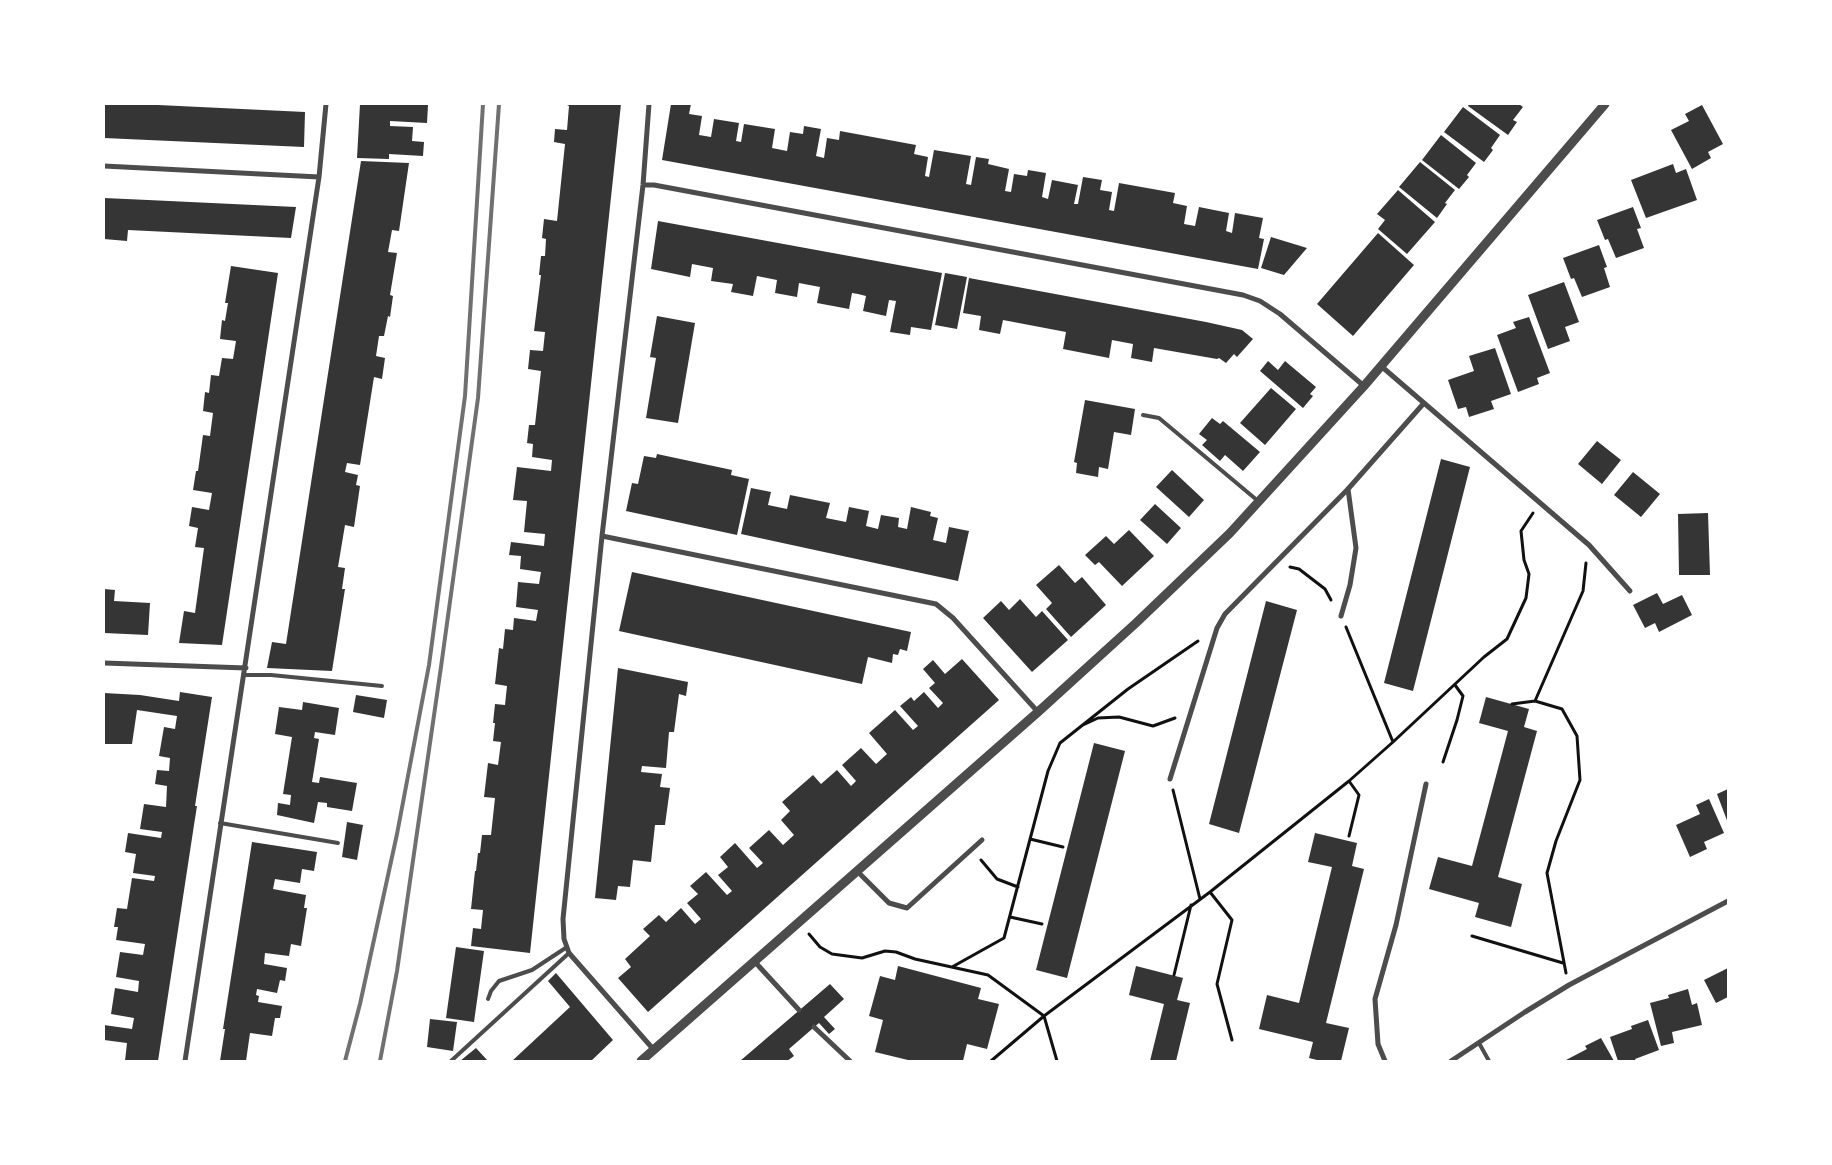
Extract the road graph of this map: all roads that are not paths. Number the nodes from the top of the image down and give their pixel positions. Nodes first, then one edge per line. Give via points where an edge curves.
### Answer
1 (326, 104) edge
2 (649, 104) edge
3 (1605, 104) edge
4 (104, 166) edge
5 (319, 177) junction
6 (642, 185) junction
7 (1381, 366) junction
8 (1364, 386) junction
9 (1424, 403) junction
10 (1144, 415) dead end
11 (1348, 489) junction
12 (1260, 502) junction
13 (602, 536) junction
14 (1630, 591) dead end
15 (1341, 616) road end
16 (104, 663) edge
17 (246, 668) junction
18 (245, 675) junction
19 (382, 686) dead end
20 (1038, 712) junction
21 (1170, 779) road end
22 (1426, 784) dead end
23 (220, 823) junction
24 (982, 840) dead end
25 (338, 843) dead end
26 (857, 871) junction
27 (1728, 901) edge
28 (568, 950) junction
29 (755, 962) junction
30 (488, 999) dead end
31 (799, 1010) dead end
32 (814, 1027) dead end
33 (1479, 1043) junction
34 (654, 1050) junction
35 (185, 1061) edge
36 (451, 1061) edge
37 (641, 1061) edge
38 (850, 1061) edge
39 (1385, 1061) edge
40 (1451, 1061) edge
41 (1489, 1061) edge

1 - 5 street
2 - 6 street
3 - 7 street
4 - 5 street
5 - 17 street
6 - 8 street via 1243,295 1280,314
6 - 13 street
7 - 8 street
7 - 9 street
8 - 12 street
9 - 11 street
9 - 14 street via 1589,545
10 - 12 lane via 1159,418
11 - 15 street via 1356,548
11 - 21 street via 1225,614 1217,628
12 - 20 street via 1136,623
13 - 20 street via 936,604 954,618
13 - 28 street via 563,919
16 - 17 street
17 - 18 street
18 - 19 lane
18 - 23 street
20 - 26 street
22 - 39 street via 1396,925 1375,999 1378,1044
23 - 25 lane
23 - 35 street
24 - 26 street via 907,908 889,903
26 - 29 street
27 - 33 street via 1569,985
28 - 30 lane via 532,970 499,981
28 - 34 street
28 - 36 lane
29 - 31 street
29 - 34 street
32 - 38 street
33 - 40 street
33 - 41 lane
34 - 37 street

